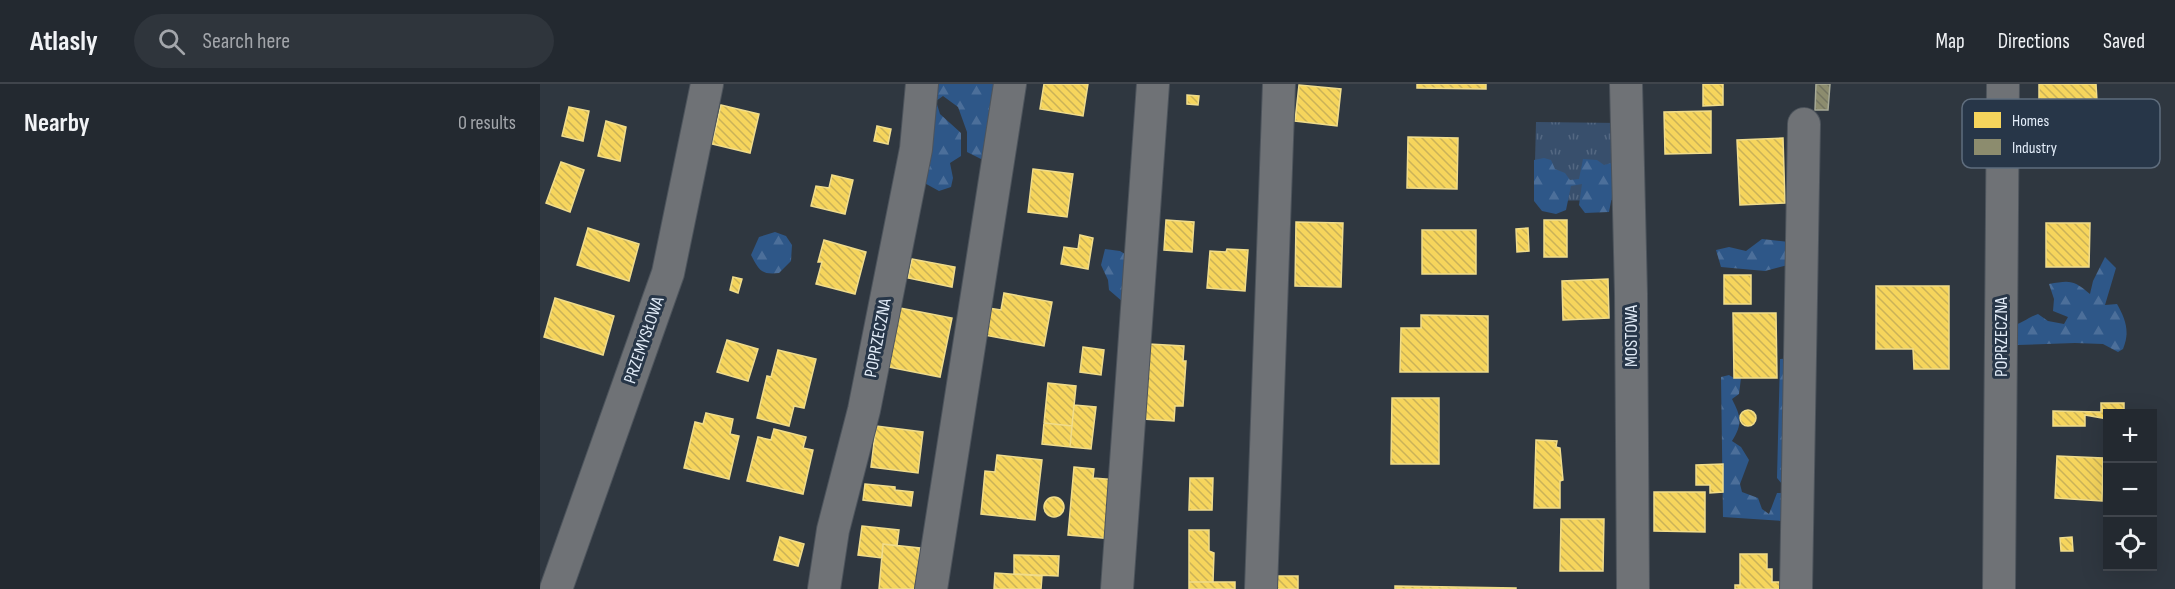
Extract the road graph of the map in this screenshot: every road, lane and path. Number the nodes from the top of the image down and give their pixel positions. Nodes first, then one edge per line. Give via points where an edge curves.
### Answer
1 (707, 84) edge
2 (922, 84) edge
3 (1010, 84) edge
4 (1153, 84) edge
5 (1280, 84) edge
6 (1626, 84) edge
7 (2003, 84) edge
8 (2003, 99) edge
9 (1804, 124) dead end
10 (2002, 168) edge
11 (556, 589) edge
12 (824, 589) edge
13 (931, 589) edge
14 (1117, 589) edge
15 (1261, 589) edge
16 (1633, 589) edge
17 (1796, 589) edge
18 (1999, 589) edge

1 - 11 street, PRZEMYSŁOWA via 668,273
2 - 12 street, POPRZECZNA via 916,149 864,410 832,530
3 - 13 street
4 - 14 street
5 - 15 street
6 - 16 street, MOSTOWA
7 - 8 street, POPRZECZNA
9 - 17 street
10 - 18 street, POPRZECZNA

